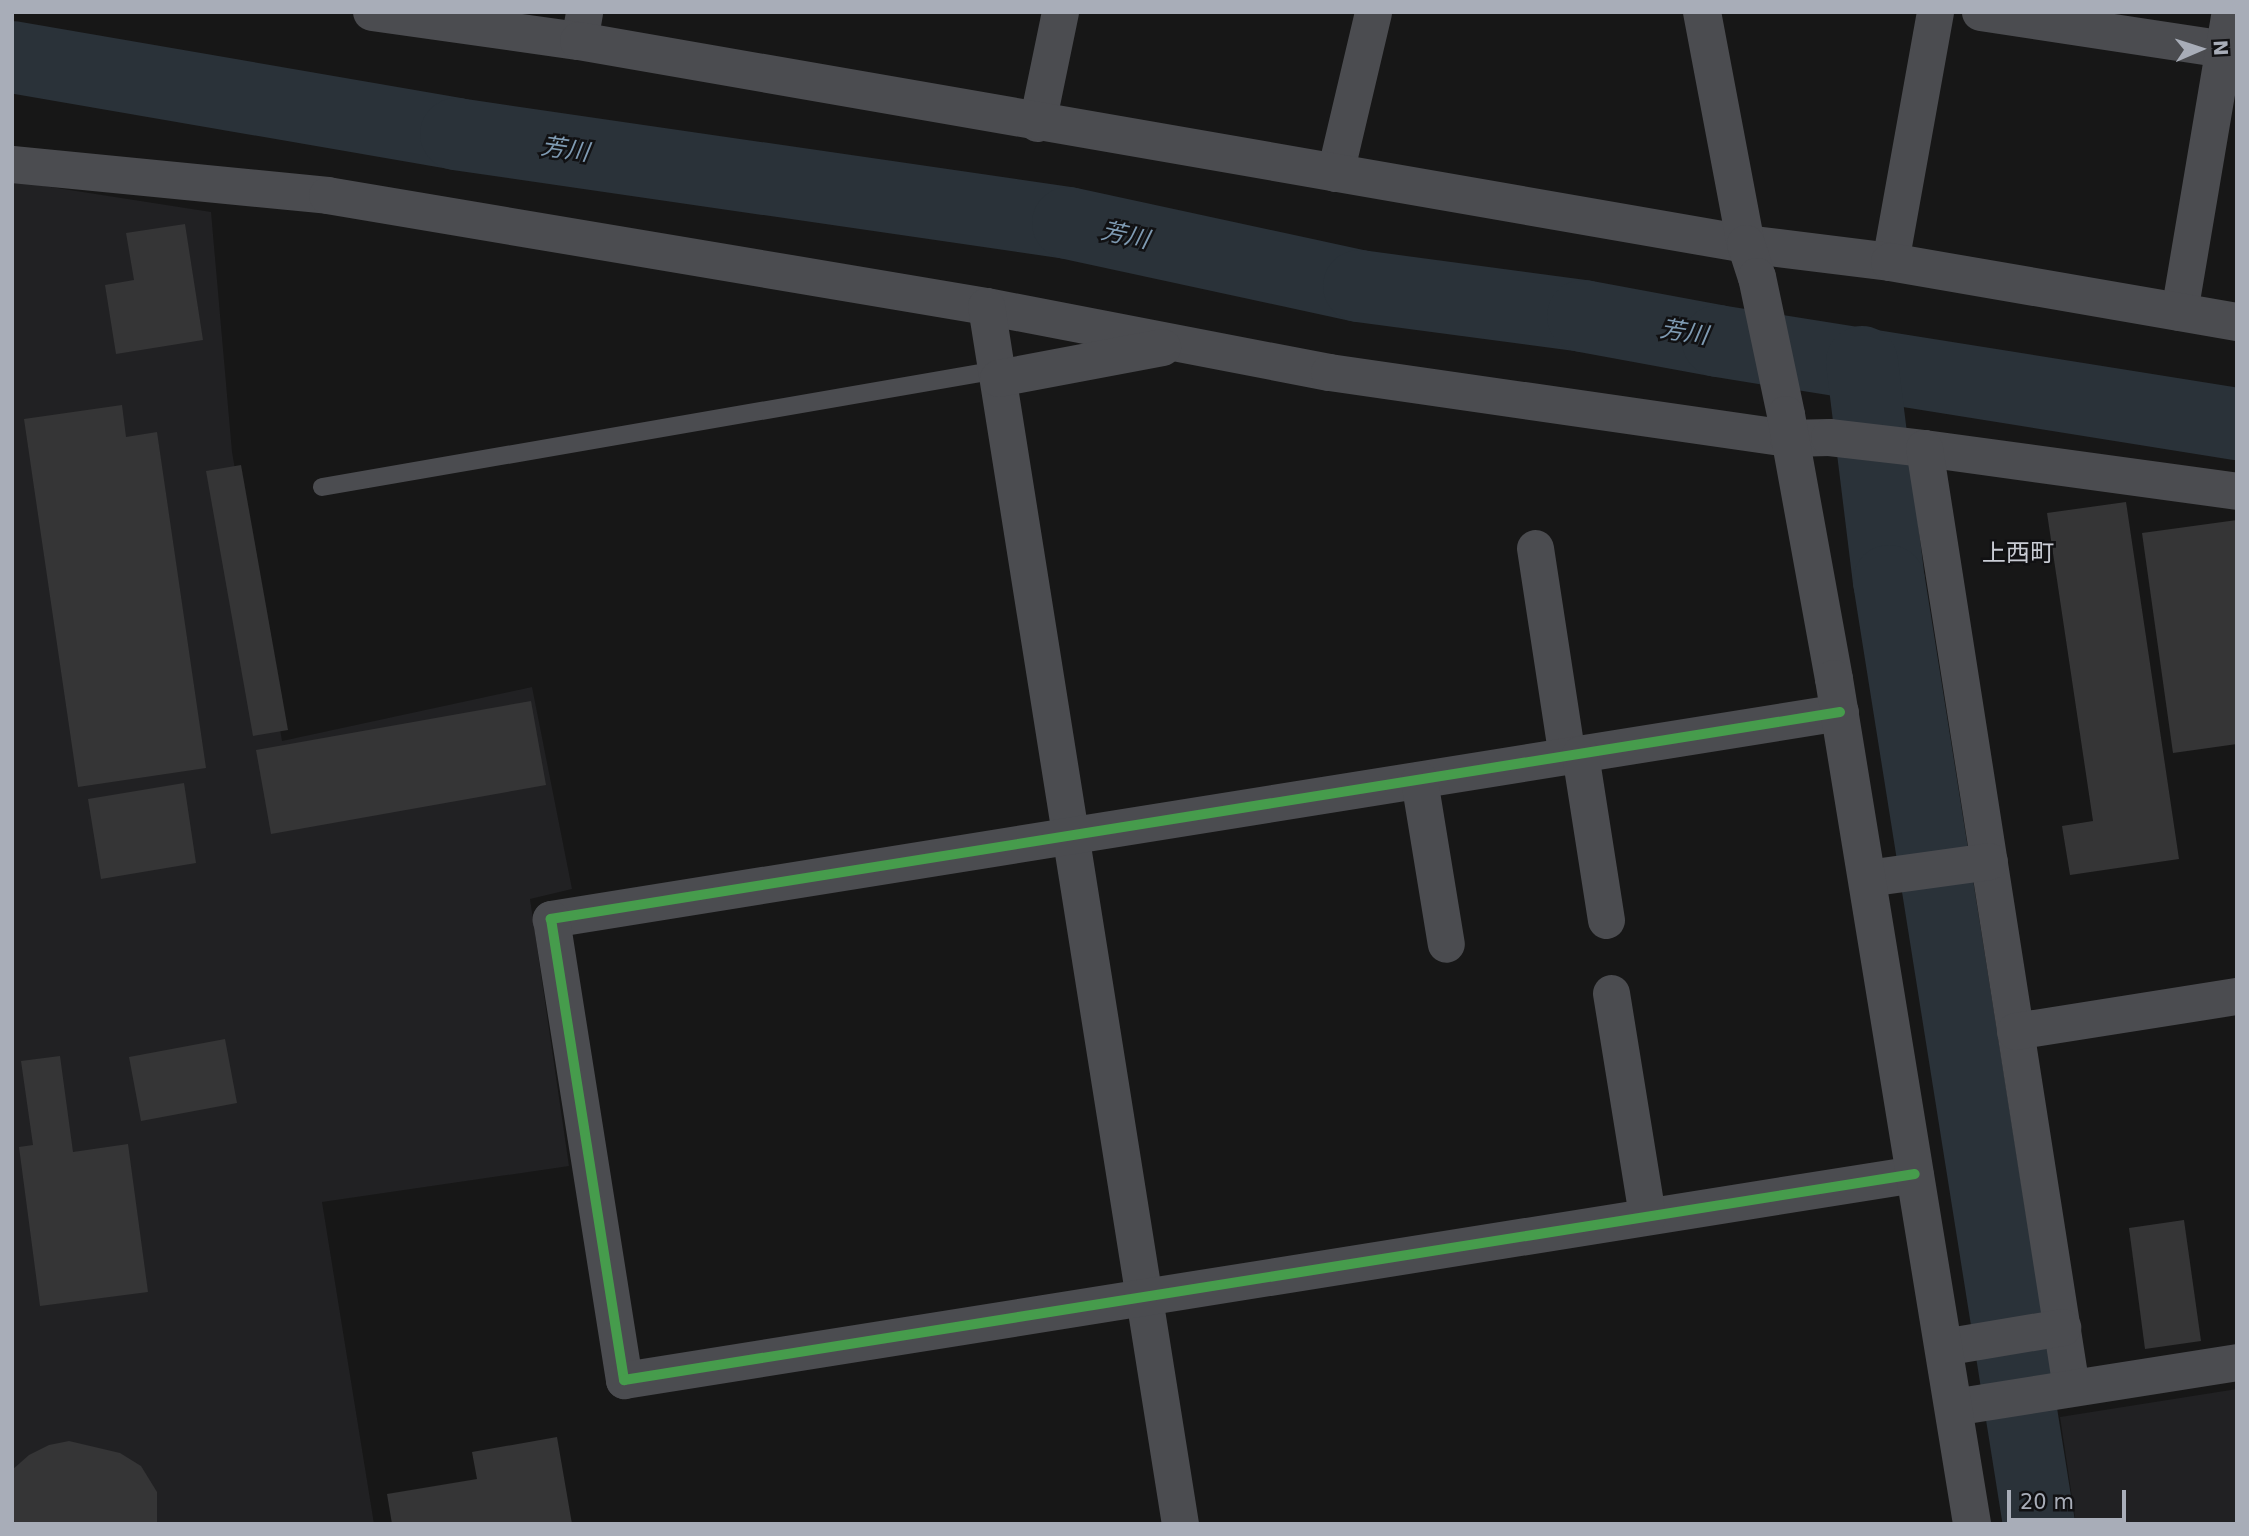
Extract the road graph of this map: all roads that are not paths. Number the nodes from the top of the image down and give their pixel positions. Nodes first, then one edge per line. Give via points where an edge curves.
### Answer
1 (372, 12) edge
2 (1060, 12) edge
3 (1373, 12) edge
4 (1702, 12) edge
5 (1935, 12) edge
6 (1980, 12) edge
7 (2230, 12) edge
8 (581, 27) edge
9 (2230, 50) edge
10 (1037, 123) junction
11 (12, 164) edge
12 (1335, 173) junction
13 (1751, 260) junction
14 (1890, 262) junction
15 (986, 306) junction
16 (2179, 312) junction
17 (2237, 322) edge
18 (1181, 343) junction
19 (997, 374) junction
20 (1787, 427) junction
21 (1911, 446) junction
22 (323, 487) dead end
23 (2237, 491) edge
24 (1535, 548) dead end
25 (1840, 712) junction
26 (1574, 755) junction
27 (1419, 780) junction
28 (1071, 836) junction
29 (1979, 862) junction
30 (1867, 878) junction
31 (1606, 920) dead end
32 (1446, 944) dead end
33 (1611, 993) dead end
34 (2237, 996) edge
35 (2015, 1031) junction
36 (1915, 1174) junction
37 (1647, 1216) junction
38 (1144, 1297) junction
39 (2051, 1329) junction
40 (1943, 1347) junction
41 (2237, 1362) edge
42 (2060, 1390) junction
43 (1970, 1404) junction
44 (1180, 1524) edge
45 (1972, 1524) edge

1 - 8 street
2 - 10 street
3 - 12 street
4 - 13 street
5 - 14 street
6 - 9 street
7 - 9 street
8 - 10 street
9 - 16 street
10 - 12 street
11 - 15 street via 327,195
12 - 13 street
13 - 14 street
13 - 20 street
14 - 16 street
15 - 18 street
15 - 19 street
16 - 17 street
18 - 19 street
18 - 20 street via 1329,372
19 - 22 lane
19 - 28 street
20 - 21 street via 1829,437
20 - 25 street
21 - 23 street
21 - 29 street
24 - 26 street
25 - 26 street
25 - 30 street
26 - 27 street
26 - 31 street
27 - 28 street
27 - 32 street
28 - 38 street
28 - 38 street via 551,919 624,1380
29 - 30 street
29 - 35 street
30 - 36 street
33 - 37 street
34 - 35 street
35 - 39 street
36 - 37 street
36 - 40 street
37 - 38 street
38 - 44 street
39 - 40 street
39 - 42 street
40 - 43 street
41 - 42 street
42 - 43 street
43 - 45 street

